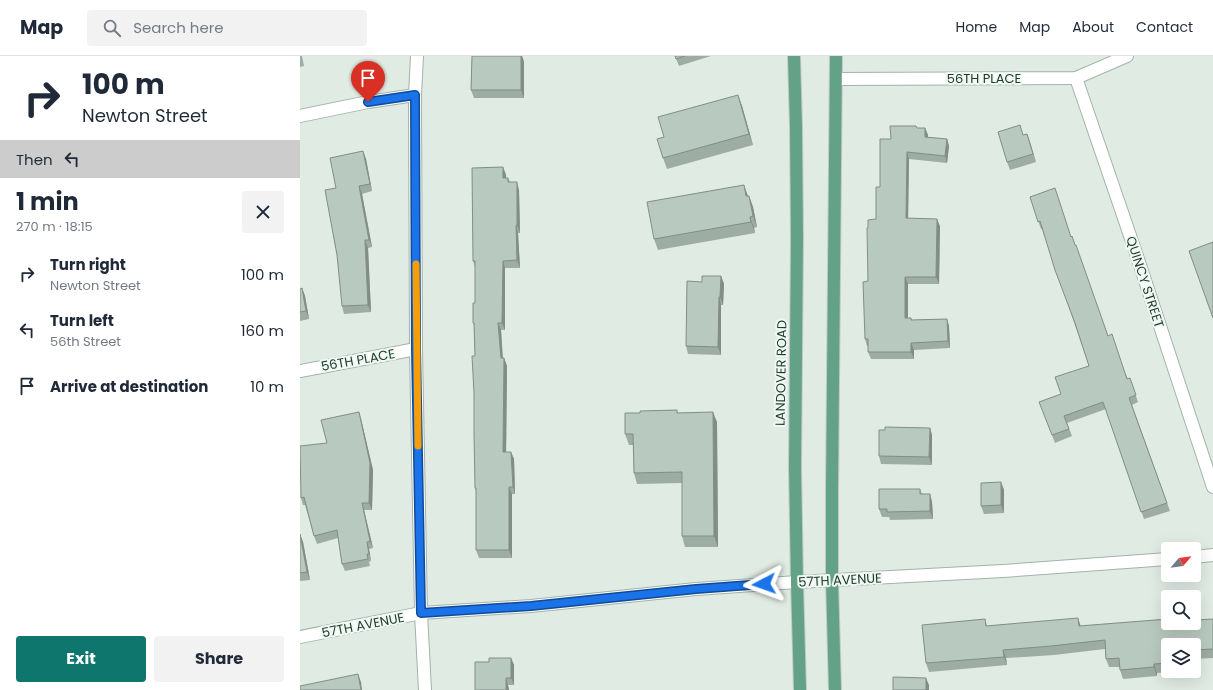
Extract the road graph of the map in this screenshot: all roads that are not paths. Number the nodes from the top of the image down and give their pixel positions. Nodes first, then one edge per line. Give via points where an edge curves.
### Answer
1 (417, 56) edge
2 (794, 56) edge
3 (836, 56) edge
4 (1127, 56) edge
5 (1076, 78) junction
6 (837, 79) junction
7 (415, 95) junction
8 (300, 116) edge
9 (416, 349) junction
10 (300, 371) edge
11 (1213, 487) edge
12 (1213, 555) edge
13 (1201, 556) edge
14 (1161, 560) edge
15 (832, 580) junction
16 (797, 582) junction
17 (421, 613) junction
18 (300, 637) edge
19 (425, 690) edge
20 (800, 690) edge
21 (835, 690) edge

1 - 7 street
2 - 16 main road, LANDOVER ROAD
3 - 6 main road
4 - 5 street, 56TH PLACE
5 - 6 street, 56TH PLACE
5 - 11 street, QUINCY STREET
6 - 15 main road
7 - 8 street
7 - 9 street
9 - 10 street, 56TH PLACE
9 - 17 street
12 - 13 street
14 - 15 street, 57TH AVENUE
15 - 16 street, 57TH AVENUE
15 - 21 main road
16 - 17 street, 57TH AVENUE via 696,589 531,606
16 - 20 main road, LANDOVER ROAD
17 - 18 street, 57TH AVENUE
17 - 19 street

